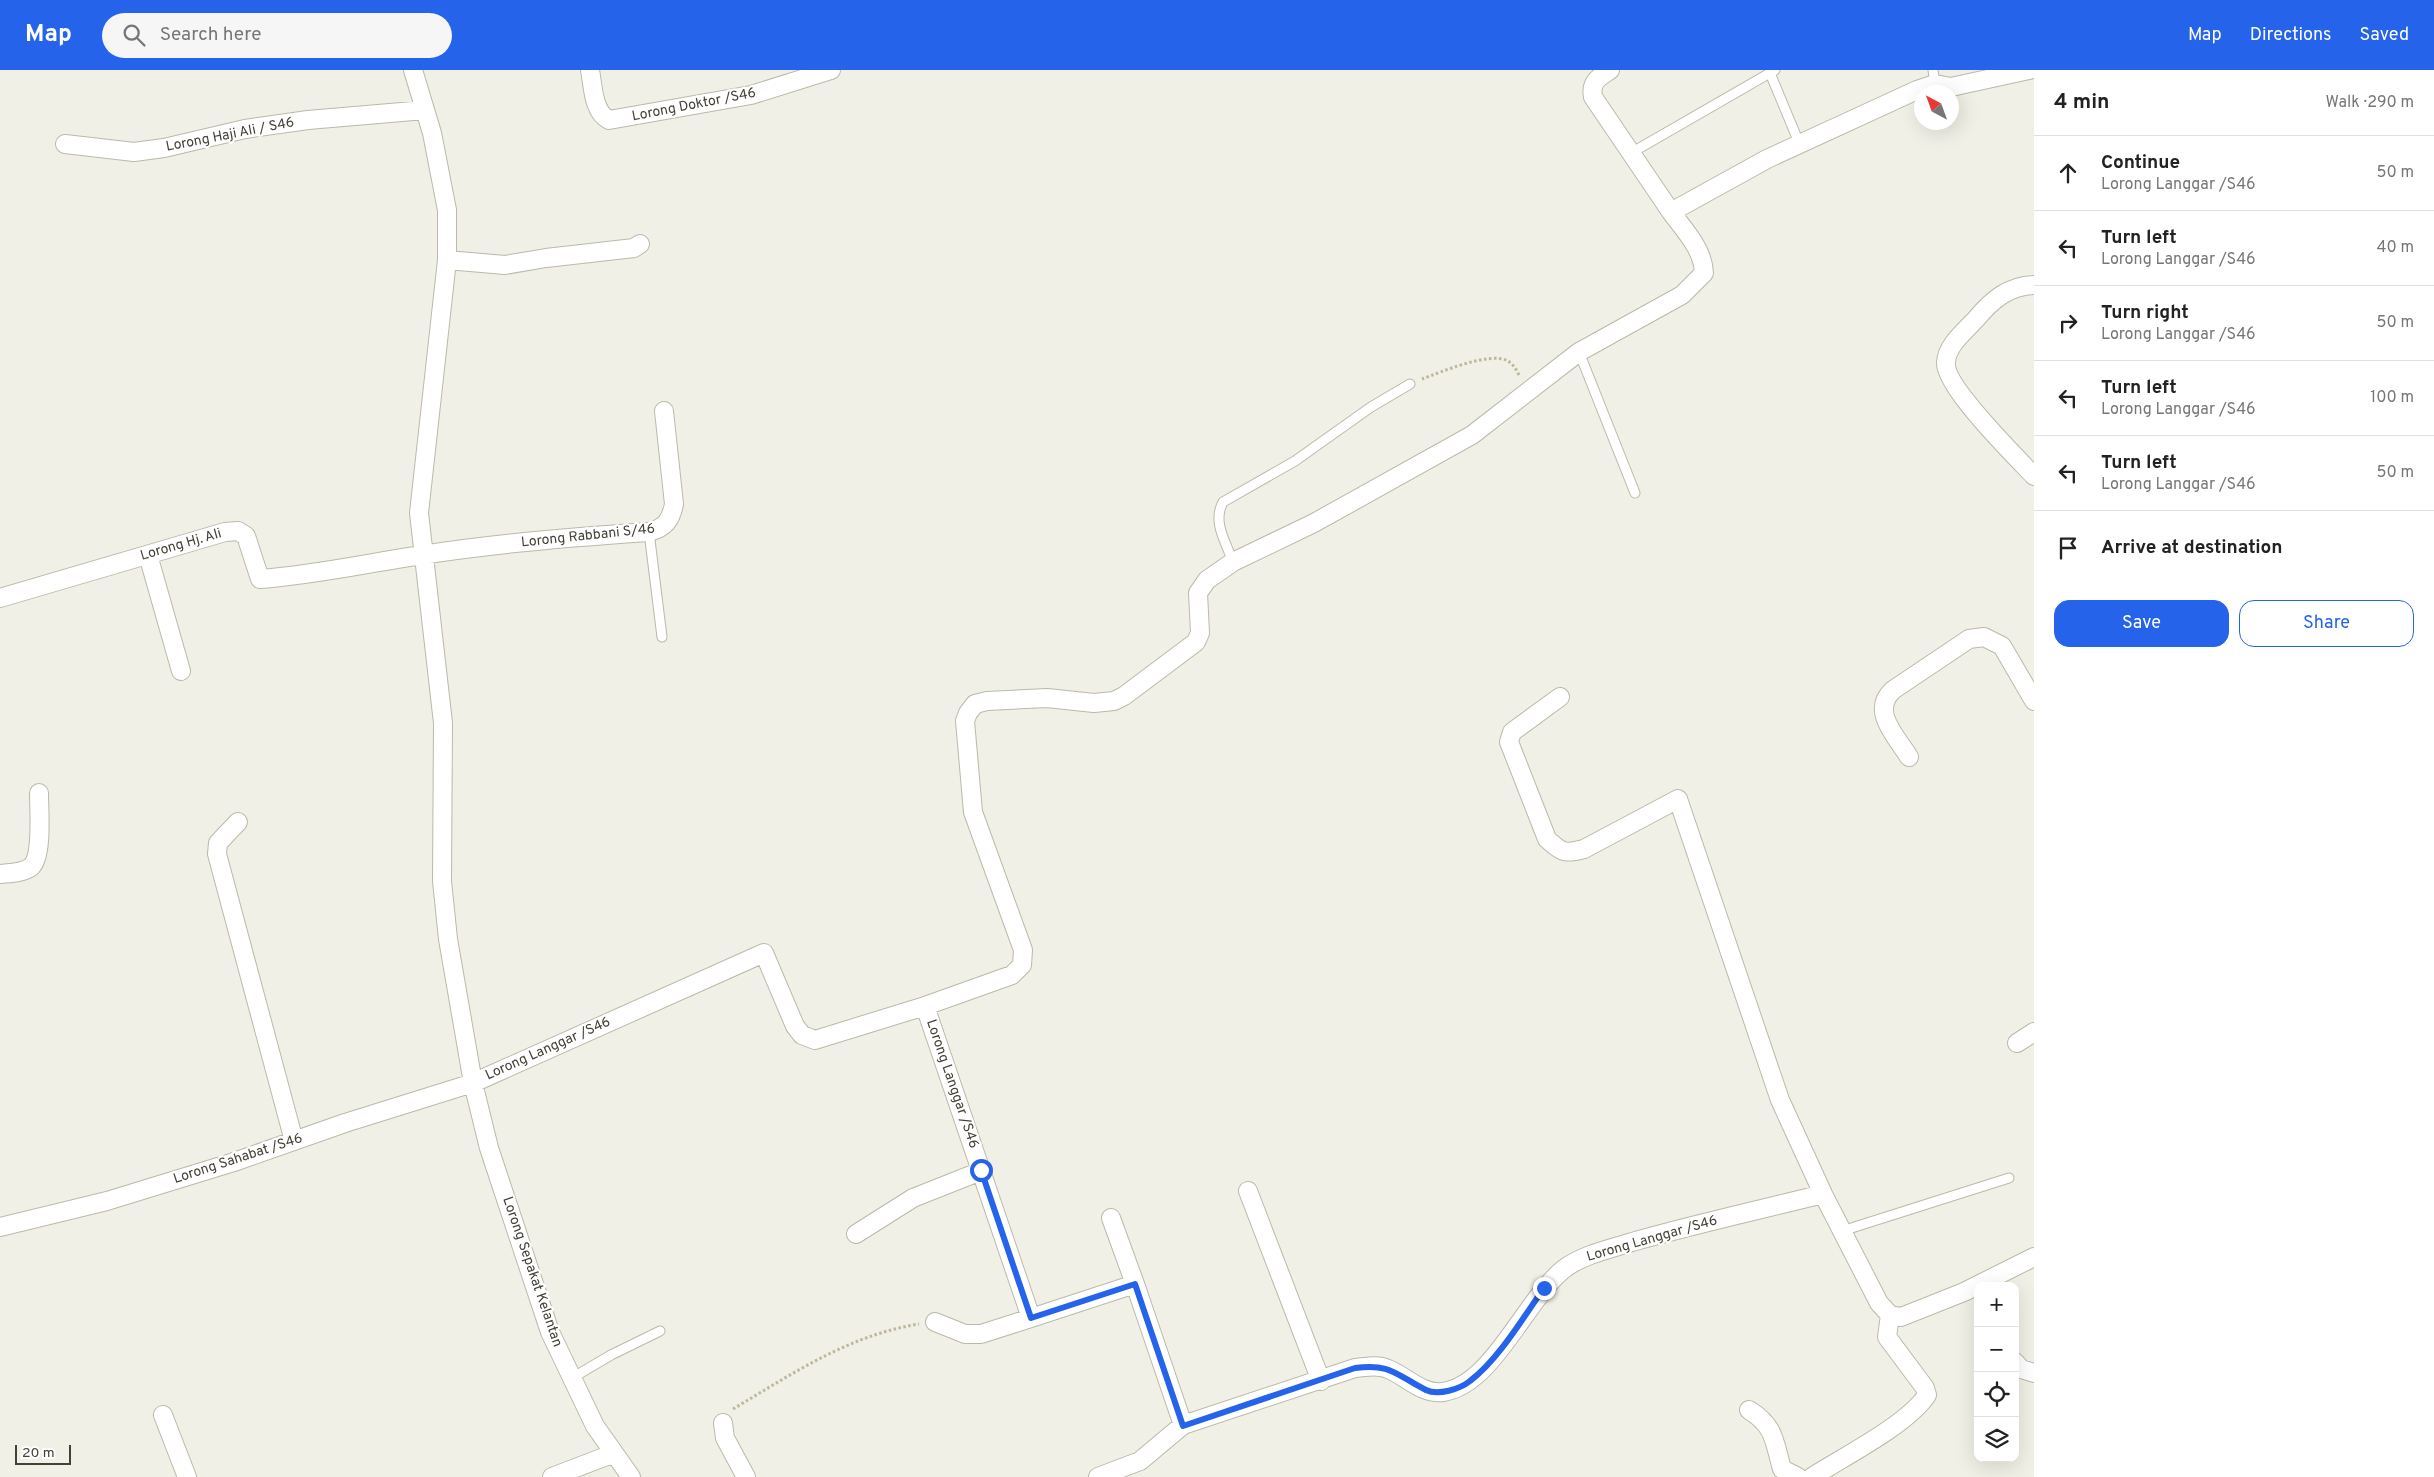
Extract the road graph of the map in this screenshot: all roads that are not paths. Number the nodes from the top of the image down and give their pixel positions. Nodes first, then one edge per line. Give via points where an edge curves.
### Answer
1 (413, 70) edge
2 (590, 70) edge
3 (831, 70) edge
4 (1610, 70) edge
5 (1753, 70) edge
6 (2029, 70) edge
7 (1769, 73) edge
8 (1934, 77) edge
9 (425, 110) junction
10 (65, 144) dead end
11 (1800, 145) junction
12 (1631, 153) junction
13 (1671, 212) junction
14 (640, 244) dead end
15 (447, 260) junction
16 (2034, 285) edge
17 (1579, 352) junction
18 (1410, 384) road end
19 (664, 411) dead end
20 (2034, 476) edge
21 (1635, 493) dead end
22 (649, 532) junction
23 (148, 555) junction
24 (424, 555) junction
25 (1234, 562) junction
26 (0, 598) edge
27 (662, 637) dead end
28 (181, 671) dead end
29 (1560, 697) dead end
30 (2034, 701) edge
31 (1909, 757) dead end
32 (39, 793) dead end
33 (238, 822) dead end
34 (0, 874) edge
35 (925, 1006) junction
36 (2034, 1032) edge
37 (2017, 1043) dead end
38 (473, 1083) junction
39 (294, 1141) junction
40 (981, 1170) junction
41 (2008, 1178) dead end
42 (1248, 1191) dead end
43 (1823, 1194) junction
44 (1111, 1218) dead end
45 (0, 1227) edge
46 (1842, 1231) junction
47 (856, 1234) dead end
48 (2034, 1257) edge
49 (1986, 1282) edge
50 (1135, 1284) junction
51 (1974, 1288) edge
52 (1890, 1315) junction
53 (1031, 1318) junction
54 (935, 1322) road end
55 (660, 1331) dead end
56 (2019, 1367) edge
57 (2034, 1373) edge
58 (572, 1378) junction
59 (1321, 1381) junction
60 (1749, 1410) dead end
61 (163, 1415) dead end
62 (723, 1423) road end
63 (1183, 1426) junction
64 (612, 1454) junction
65 (187, 1477) edge
66 (552, 1477) edge
67 (631, 1477) edge
68 (746, 1477) edge
69 (1098, 1477) edge
70 (1798, 1477) edge
71 (1812, 1477) edge

1 - 9 street, Lorong Sepakat Kelantan
2 - 3 street, Lorong Doktor /S46 via 598,109 609,120 751,95
4 - 12 street via 1595,80 1593,97
5 - 7 lane
6 - 8 street via 1951,87
7 - 11 lane
7 - 12 lane
8 - 11 street via 1917,90
9 - 10 street, Lorong Haji Ali / S46 via 245,129 134,152
9 - 15 street, Lorong Sepakat Kelantan via 447,210
11 - 13 street via 1767,159
12 - 13 street
13 - 17 street via 1699,250 1704,273 1682,295
14 - 15 street via 634,248 505,265
15 - 24 street, Lorong Sepakat Kelantan via 418,513
16 - 20 street via 2004,292 1990,304 1950,348 1945,362 1949,376 1980,418
17 - 21 lane
17 - 25 street via 1472,434 1314,523
18 - 25 lane via 1371,407 1295,461 1223,502 1217,522
19 - 22 street, Lorong Rabbani S/46 via 674,504 671,517 660,530
22 - 24 street, Lorong Rabbani S/46 via 571,537
22 - 27 lane
23 - 24 street, Lorong Hj. Ali via 238,531 246,536 260,579
23 - 26 street, Lorong Hj. Ali
23 - 28 street
24 - 38 street, Lorong Sepakat Kelantan via 443,723 442,881 448,939
25 - 35 street via 1200,588 1200,632 1196,642 1124,696 1114,701 1094,703 1047,698 987,701 975,704 968,713 965,721 972,812 1024,958 1018,971 1010,976
29 - 43 street via 1512,732 1510,742 1547,839 1568,853 1584,849 1678,799 1780,1100
30 - 31 street via 2002,646 1984,637 1968,639 1893,690 1885,699 1883,714
32 - 34 street via 38,856 31,867 23,871
33 - 39 street via 218,843 217,854
35 - 38 street, Lorong Langgar /S46 via 815,1040 802,1035 795,1026 764,953
35 - 40 street, Lorong Langgar /S46
36 - 37 street
38 - 39 street, Lorong Sahabat /S46
38 - 58 street, Lorong Sepakat Kelantan via 489,1148 550,1332
39 - 45 street, Lorong Sahabat /S46 via 107,1201
40 - 47 street via 918,1195
40 - 53 street, Lorong Langgar /S46
41 - 46 lane
42 - 59 street
43 - 46 street
43 - 59 street, Lorong Langgar /S46 via 1586,1256 1566,1268 1544,1288 1493,1358 1469,1382 1444,1392 1428,1391 1388,1368 1373,1366 1355,1368
44 - 50 street
46 - 52 street via 1879,1303
48 - 49 street
50 - 53 street
50 - 63 street
51 - 52 street via 1901,1318
52 - 71 street via 1887,1337 1927,1395 1921,1405 1885,1431
53 - 54 street via 981,1334 965,1334
55 - 58 lane
56 - 57 street
58 - 64 street, Lorong Sepakat Kelantan
59 - 63 street, Lorong Langgar /S46
60 - 70 street via 1771,1429 1782,1469
61 - 65 street
62 - 68 street via 725,1438
63 - 69 street via 1140,1461
64 - 66 street
64 - 67 street, Lorong Sepakat Kelantan

